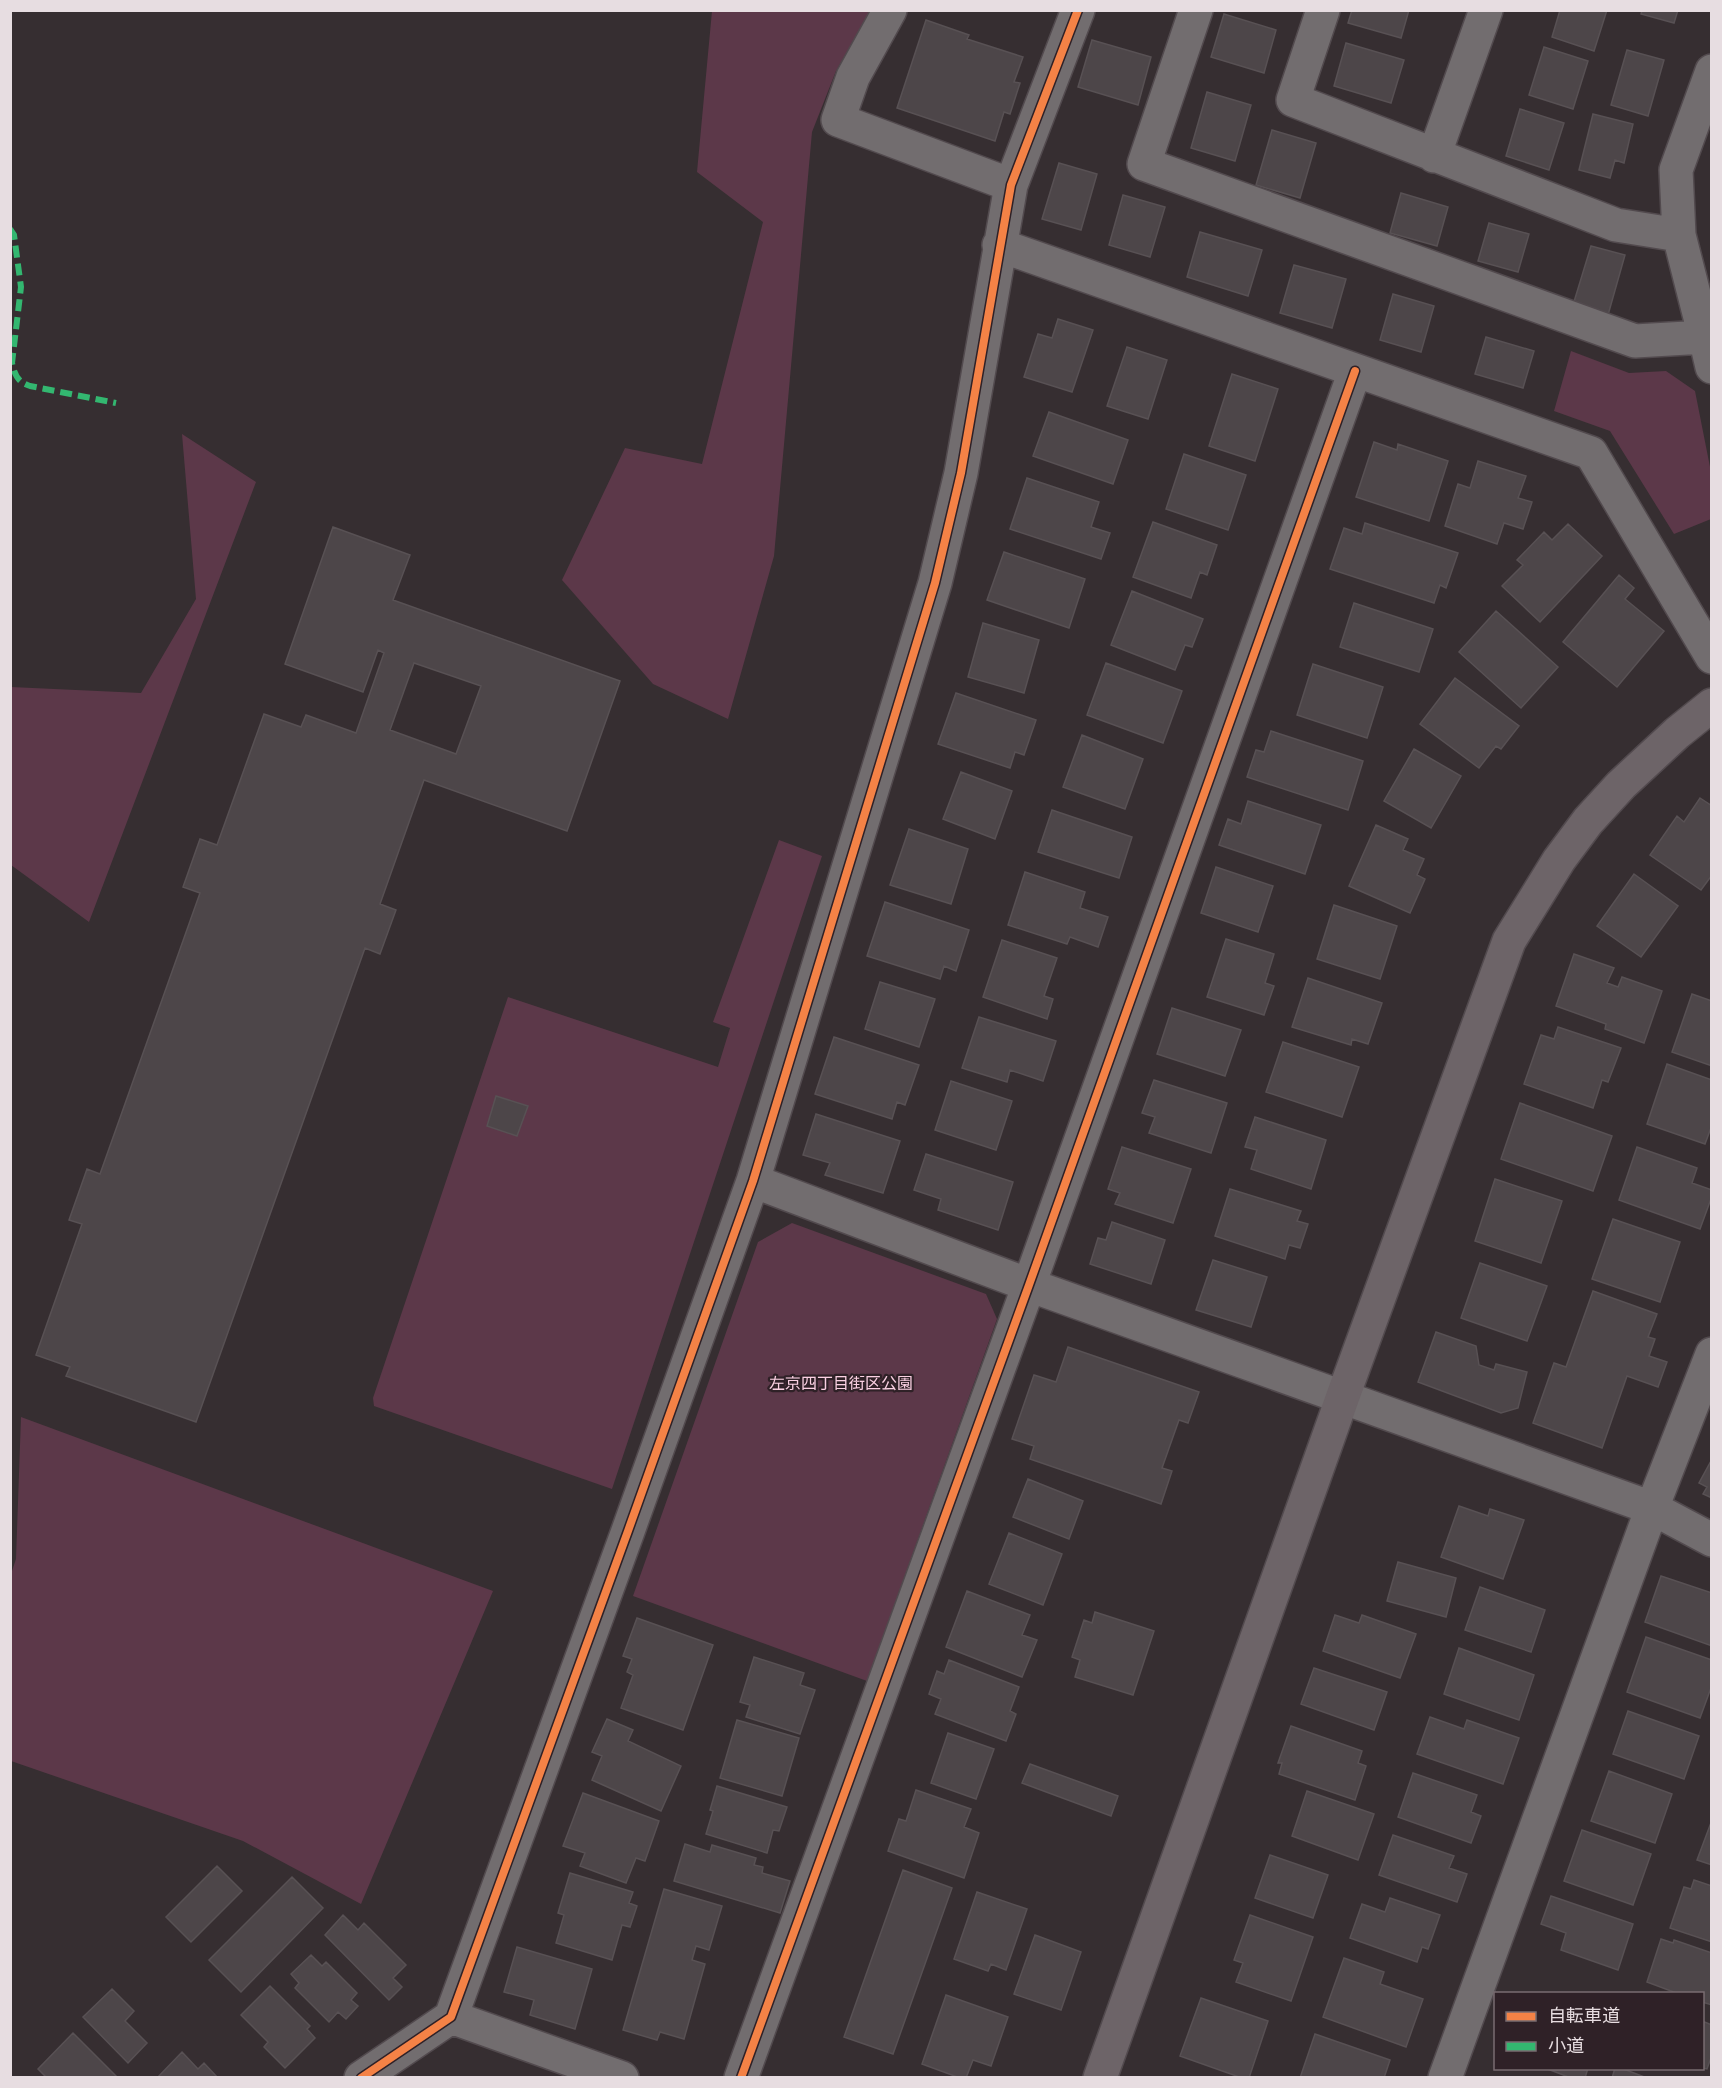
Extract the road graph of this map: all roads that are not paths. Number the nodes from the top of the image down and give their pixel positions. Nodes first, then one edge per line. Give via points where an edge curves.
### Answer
1 (890, 10) edge
2 (1078, 10) edge
3 (1196, 10) edge
4 (1323, 10) edge
5 (1486, 10) edge
6 (1712, 71) edge
7 (1434, 156) junction
8 (1011, 185) junction
9 (1679, 235) junction
10 (999, 245) junction
11 (1709, 347) edge
12 (1355, 371) junction
13 (1712, 657) edge
14 (1712, 705) edge
15 (753, 1181) junction
16 (1029, 1285) junction
17 (1712, 1354) edge
18 (1343, 1396) junction
19 (1652, 1508) junction
20 (1712, 1540) edge
21 (451, 2017) junction
22 (361, 2078) edge
23 (622, 2078) edge
24 (741, 2078) edge
25 (1100, 2078) edge
26 (1445, 2078) edge

1 - 8 street via 852,77 837,120
2 - 8 street
3 - 11 street via 1144,164 1635,340
4 - 7 street via 1293,100
5 - 7 street
6 - 9 street via 1676,170
7 - 9 street via 1616,225
8 - 10 street
9 - 11 street
10 - 12 street
10 - 15 street via 961,472 935,583
12 - 13 street via 1591,453
12 - 16 street
14 - 18 street via 1621,785 1588,821 1509,941
15 - 16 street
15 - 21 street
16 - 18 street
16 - 24 street
17 - 19 street
18 - 19 street
18 - 25 street
19 - 20 street
19 - 26 street
21 - 22 street
21 - 23 street

